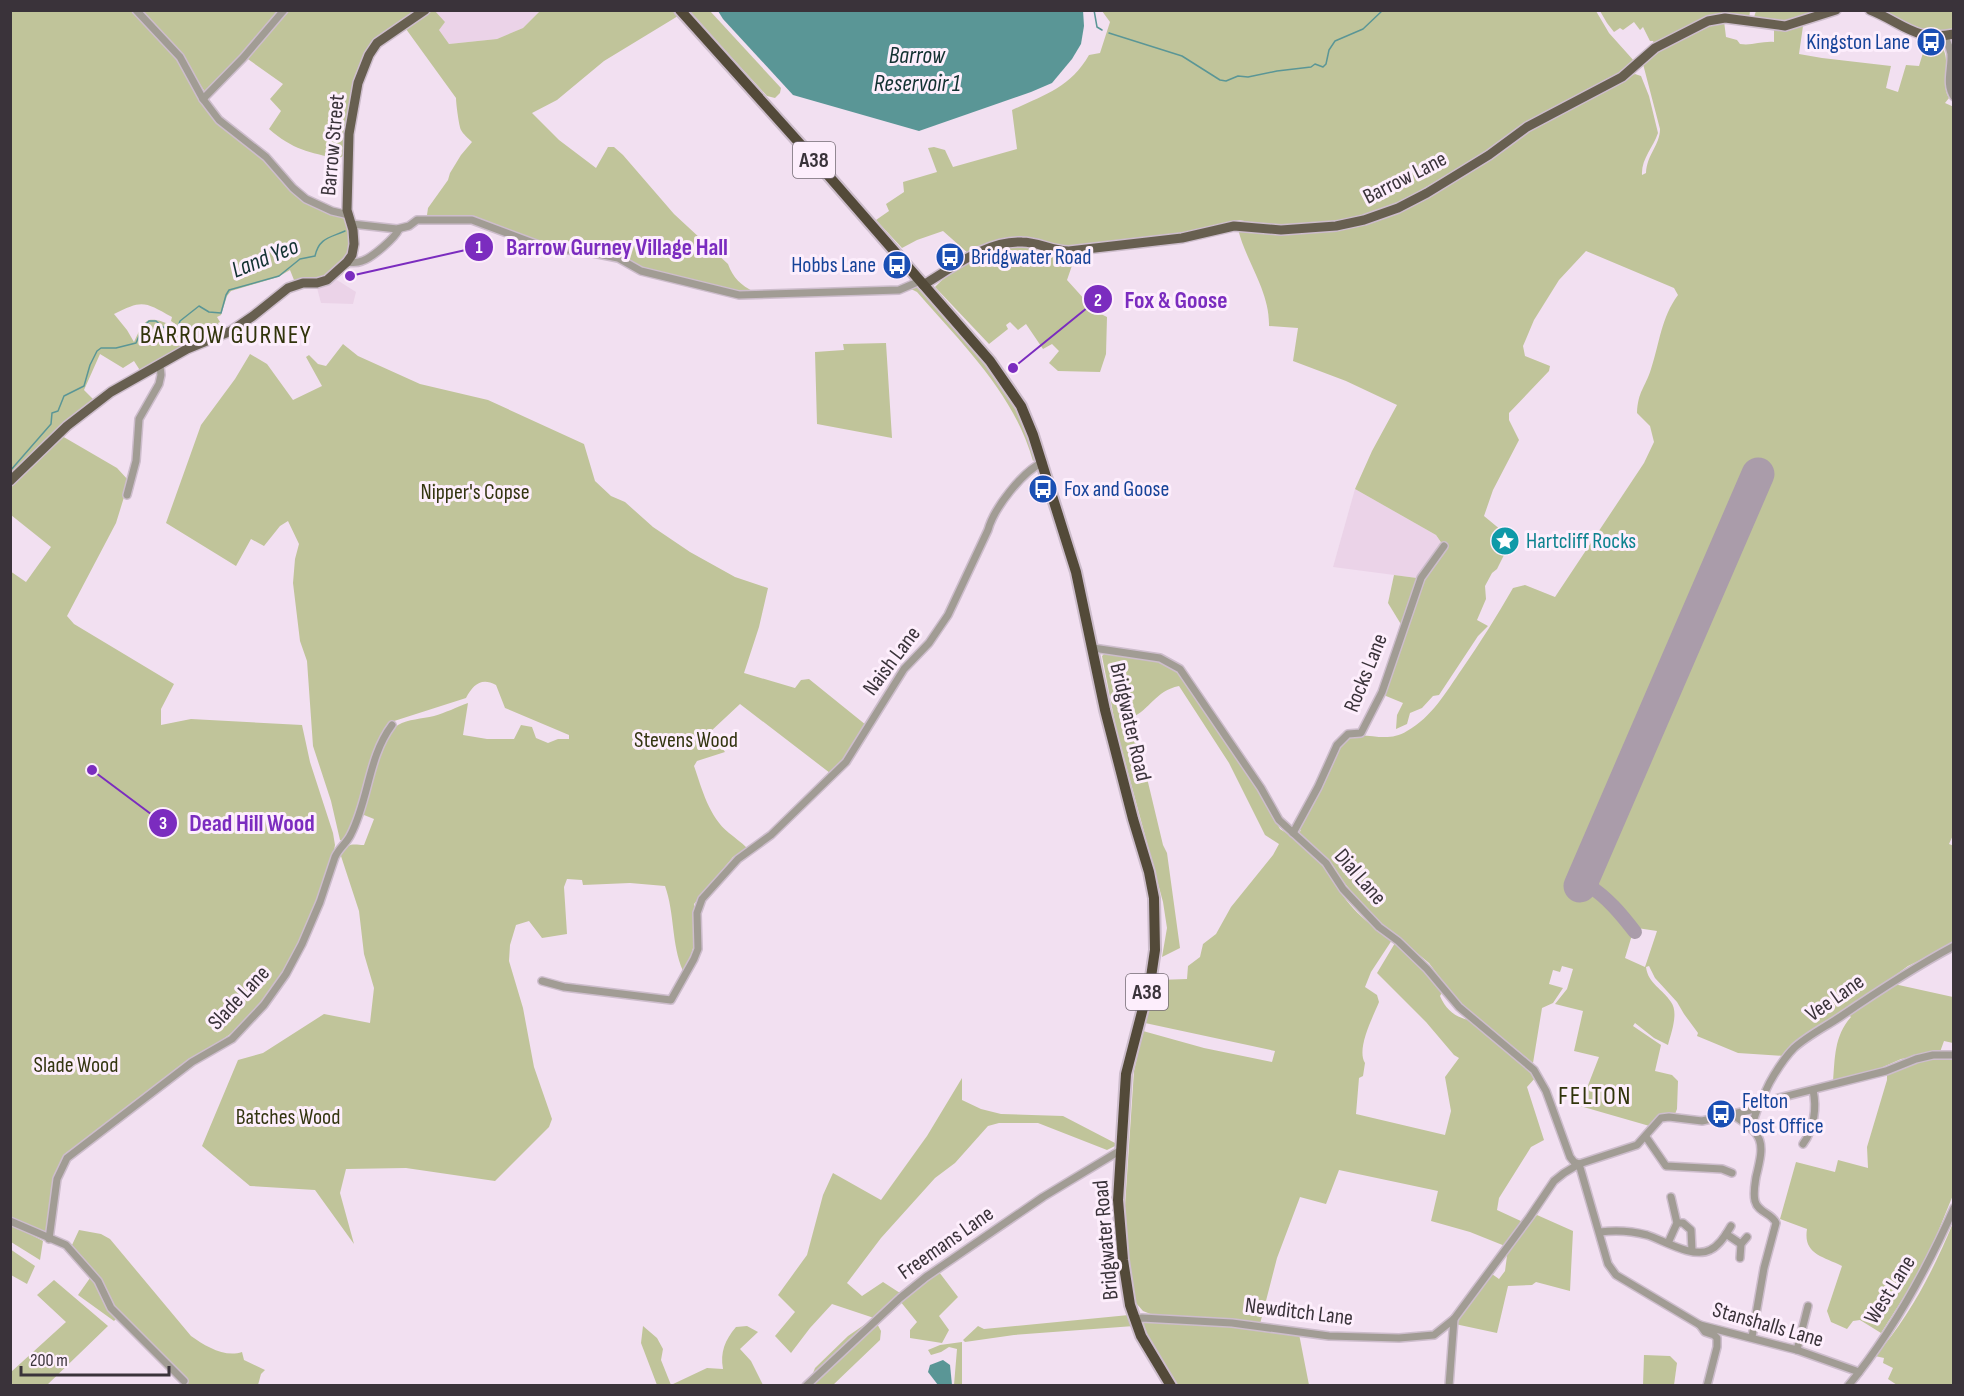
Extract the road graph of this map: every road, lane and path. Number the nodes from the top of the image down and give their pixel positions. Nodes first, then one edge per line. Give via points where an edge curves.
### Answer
1 (136, 10) edge
2 (284, 10) edge
3 (425, 10) edge
4 (680, 10) edge
5 (1836, 10) edge
6 (1870, 10) edge
7 (1949, 35) edge
8 (1953, 98) edge
9 (203, 99) junction
10 (350, 219) junction
11 (399, 229) junction
12 (347, 262) junction
13 (922, 283) junction
14 (160, 366) junction
15 (1043, 462) junction
16 (10, 482) edge
17 (127, 495) dead end
18 (1444, 546) dead end
19 (1093, 648) junction
20 (392, 725) dead end
21 (1293, 833) junction
22 (1953, 946) edge
23 (542, 981) dead end
24 (1953, 1055) edge
25 (1813, 1090) junction
26 (1761, 1105) junction
27 (1733, 1115) junction
28 (1751, 1127) junction
29 (1646, 1137) junction
30 (1807, 1142) dead end
31 (1121, 1150) junction
32 (1579, 1164) junction
33 (1732, 1173) dead end
34 (1671, 1197) dead end
35 (1953, 1208) edge
36 (10, 1221) edge
37 (1677, 1223) junction
38 (1731, 1226) dead end
39 (1600, 1232) junction
40 (1726, 1234) junction
41 (1747, 1237) dead end
42 (49, 1239) junction
43 (1668, 1243) junction
44 (1741, 1244) junction
45 (1692, 1251) junction
46 (1740, 1258) dead end
47 (1808, 1306) dead end
48 (1135, 1319) junction
49 (1454, 1319) junction
50 (1700, 1324) junction
51 (1752, 1337) junction
52 (1797, 1350) junction
53 (1859, 1372) junction
54 (183, 1381) dead end
55 (806, 1386) edge
56 (1171, 1386) edge
57 (1449, 1386) edge
58 (1707, 1386) edge
59 (1848, 1386) edge

1 - 9 street via 180,57
2 - 9 street
3 - 10 main road, Barrow Street via 377,43 364,64 349,134
4 - 13 highway, Bridgwater Road / A38
5 - 13 main road, Barrow Lane via 1785,26 1725,18 1708,21 1655,48 1622,77 1527,127 1427,193 1364,220 1281,230 1234,226 1188,237 1069,251 1010,242
6 - 7 main road via 1917,34
7 - 8 street
9 - 10 street via 219,120 266,157 306,199
10 - 11 street
10 - 12 main road, Barrow Street via 353,250
11 - 12 street via 364,261
11 - 13 street via 417,220 472,220 544,247 618,258 641,271 739,295 899,290
12 - 14 main road via 327,280 288,288 231,331 187,349
13 - 15 highway, Bridgwater Road / A38 via 1008,384 1027,419
14 - 16 main road via 111,392 78,416
14 - 17 street via 159,384 139,419 136,461
15 - 19 highway, Bridgwater Road / A38 via 1076,572
15 - 23 street, Naish Lane via 1030,469 991,520 948,615 904,669 846,762 771,835 738,859 699,905 698,949 671,1000
18 - 21 street, Rocks Lane via 1421,578 1382,692 1361,733 1348,734 1337,745
19 - 21 street, Dial Lane via 1160,658 1180,669 1279,820
19 - 31 highway, Bridgwater Road / A38 via 1149,872 1155,923 1151,977 1126,1074
20 - 42 street, Slade Lane via 378,749 351,836 339,848 309,929 276,990 232,1039 192,1062 67,1158 57,1179
21 - 32 street, Dial Lane via 1326,863 1343,889 1427,969 1460,1008 1534,1070 1570,1156
22 - 26 street, Vee Lane via 1885,985 1794,1048 1764,1092
24 - 25 street via 1916,1059
25 - 26 street
25 - 30 street via 1814,1117
26 - 27 street
26 - 28 street, Vee Lane
27 - 28 street
27 - 29 street via 1702,1121 1661,1118
28 - 51 street via 1761,1142 1755,1202 1776,1223
29 - 32 street via 1637,1145
29 - 33 street via 1666,1166
31 - 48 highway, Bridgwater Road / A38 via 1118,1200 1127,1291
31 - 55 street, Freemans Lane via 1043,1197 926,1277
32 - 39 street, Stanshalls Lane
32 - 49 street via 1554,1180
34 - 37 street
35 - 53 street, West Lane via 1927,1267
36 - 42 street
37 - 43 street
37 - 45 street via 1691,1230
38 - 40 street
39 - 43 street via 1635,1233
39 - 50 street, Stanshalls Lane via 1608,1264 1616,1275
40 - 44 street
40 - 45 street via 1710,1250
41 - 44 street
42 - 54 street via 66,1245 98,1281 111,1308
43 - 45 street
44 - 46 street
47 - 52 street
48 - 49 street, Newditch Lane via 1232,1323 1329,1336 1399,1338 1434,1335
48 - 56 highway, A38
49 - 57 street
50 - 51 street, Stanshalls Lane
50 - 58 street via 1717,1342
51 - 52 street, Stanshalls Lane
52 - 53 street, Stanshalls Lane
53 - 59 street, West Lane

